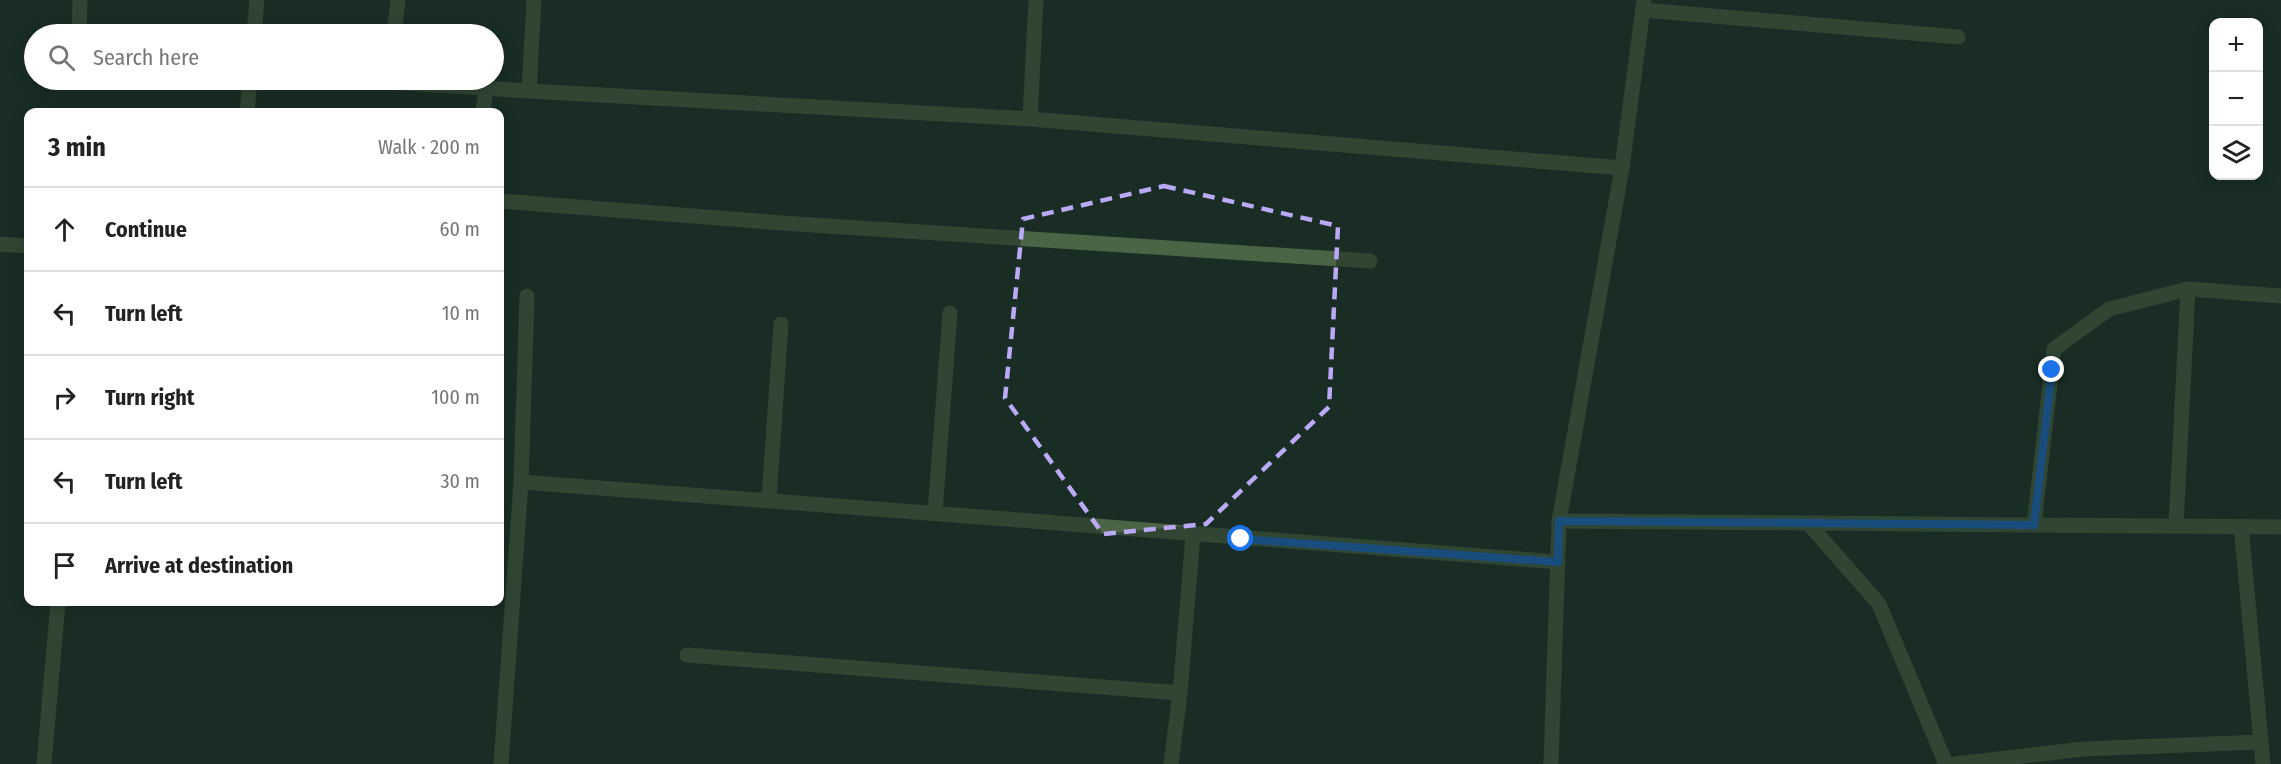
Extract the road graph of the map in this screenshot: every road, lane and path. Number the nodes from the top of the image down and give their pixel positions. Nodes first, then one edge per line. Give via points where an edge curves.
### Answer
1 (81, 0) edge
2 (257, 0) edge
3 (398, 0) edge
4 (534, 0) edge
5 (1036, 0) edge
6 (1644, 5) edge
7 (80, 24) edge
8 (255, 24) edge
9 (395, 24) edge
10 (1958, 37) dead end
11 (504, 89) edge
12 (249, 90) edge
13 (486, 90) edge
14 (529, 91) junction
15 (247, 108) edge
16 (484, 108) edge
17 (1030, 119) junction
18 (1622, 168) junction
19 (504, 201) edge
20 (0, 243) edge
21 (24, 246) edge
22 (1370, 261) dead end
23 (2188, 289) junction
24 (526, 296) dead end
25 (2281, 296) edge
26 (950, 313) dead end
27 (781, 324) dead end
28 (521, 482) junction
29 (769, 499) junction
30 (935, 513) junction
31 (1559, 521) junction
32 (1808, 523) junction
33 (2034, 525) junction
34 (2176, 526) junction
35 (2241, 526) junction
36 (2281, 527) edge
37 (1193, 535) junction
38 (1558, 562) junction
39 (58, 606) edge
40 (687, 655) dead end
41 (1180, 693) junction
42 (2261, 742) junction
43 (44, 764) edge
44 (501, 764) edge
45 (1171, 764) edge
46 (1551, 764) edge
47 (1946, 764) edge
48 (1955, 764) edge
49 (2263, 764) edge

1 - 7 street
2 - 8 street
3 - 9 street
4 - 14 street
5 - 17 street
6 - 10 street
6 - 18 street
11 - 14 street
12 - 15 street
13 - 16 street
14 - 17 street
17 - 18 street
18 - 31 street
19 - 22 street
20 - 21 street
23 - 25 street
23 - 33 street via 2109,309 2054,348
23 - 34 street
24 - 28 street
26 - 30 street
27 - 29 street
28 - 29 street
28 - 44 street
29 - 30 street
30 - 37 street
31 - 32 street
31 - 38 street
32 - 33 street
32 - 47 street via 1879,604
33 - 34 street
34 - 35 street
35 - 36 street
35 - 42 street
37 - 38 street
37 - 41 street
38 - 46 street
39 - 43 street
40 - 41 street
41 - 45 street
42 - 48 street via 2084,749
42 - 49 street

